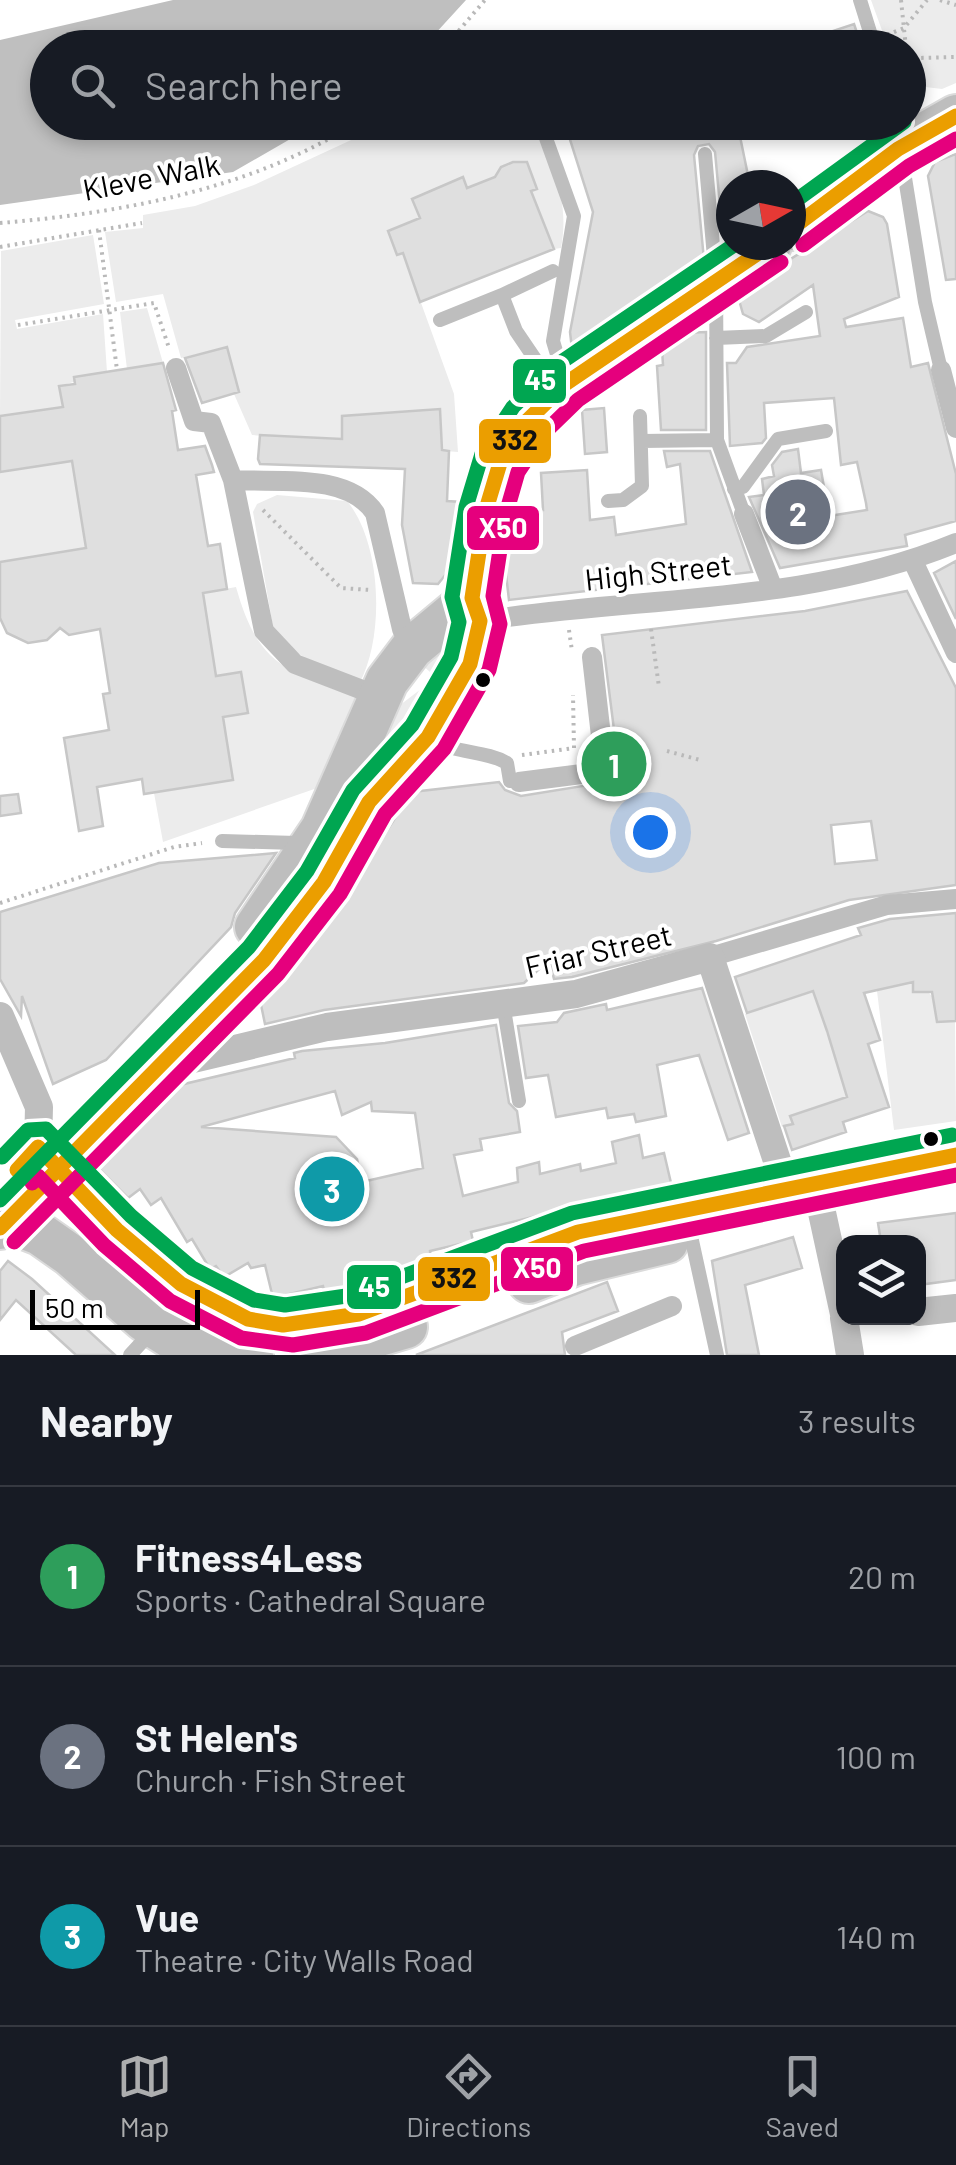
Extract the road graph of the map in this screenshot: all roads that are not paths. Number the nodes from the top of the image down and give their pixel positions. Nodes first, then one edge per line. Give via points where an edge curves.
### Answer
1 (860, 0) edge
2 (869, 30) edge
3 (547, 140) edge
4 (907, 140) edge
5 (922, 140) edge
6 (705, 154) dead end
7 (806, 217) edge
8 (747, 260) edge
9 (553, 271) dead end
10 (716, 280) junction
11 (502, 295) junction
12 (806, 312) dead end
13 (440, 320) dead end
14 (716, 338) junction
15 (175, 366) road end
16 (941, 370) joint
17 (561, 387) junction
18 (640, 416) dead end
19 (956, 428) edge
20 (826, 431) dead end
21 (717, 440) junction
22 (642, 441) junction
23 (233, 480) junction
24 (734, 489) junction
25 (608, 500) dead end
26 (744, 514) joint
27 (956, 543) edge
28 (913, 561) junction
29 (773, 589) junction
30 (476, 610) junction
31 (956, 654) edge
32 (582, 659) road end
33 (383, 693) junction
34 (422, 740) junction
35 (514, 782) joint
36 (222, 840) road end
37 (308, 850) junction
38 (956, 899) edge
39 (710, 958) junction
40 (486, 1002) junction
41 (218, 1004) junction
42 (0, 1016) edge
43 (250, 1045) junction
44 (153, 1069) junction
45 (519, 1101) dead end
46 (956, 1155) edge
47 (956, 1182) edge
48 (24, 1190) edge
49 (803, 1198) junction
50 (690, 1236) junction
51 (836, 1285) edge
52 (672, 1306) dead end
53 (956, 1308) edge
54 (926, 1311) edge
55 (848, 1325) edge
56 (143, 1341) edge
57 (575, 1346) dead end
58 (237, 1352) edge
59 (312, 1355) edge
60 (717, 1355) edge
61 (850, 1355) edge

1 - 2 lane
3 - 17 lane via 574,216 553,340
4 - 7 main road
5 - 16 lane
6 - 10 lane
8 - 10 main road
9 - 11 lane
10 - 14 lane
10 - 17 main road
11 - 13 lane
11 - 17 lane via 516,332
12 - 14 lane via 766,336
14 - 21 lane
15 - 23 street via 194,421 211,423
16 - 19 street
17 - 30 main road via 528,420 500,463 485,513
18 - 22 lane
20 - 24 lane via 778,439 743,487
21 - 22 lane
21 - 24 lane
22 - 25 lane via 642,486 623,500
23 - 33 street via 264,631 295,664
23 - 33 street via 340,487 365,498 402,629
24 - 26 lane
26 - 29 street
27 - 28 street, High Street
28 - 29 street, High Street
28 - 31 street
29 - 30 street, High Street via 567,611
30 - 33 main road
30 - 34 main road via 470,664
32 - 35 street via 598,709 605,771
33 - 34 main road via 393,750
33 - 34 main road via 412,681 434,686
33 - 37 main road
34 - 35 lane via 498,758
34 - 41 main road via 369,802 294,926
36 - 37 lane via 296,843
37 - 48 main road via 265,916
38 - 39 street, Friar Street via 888,905
39 - 40 street, Friar Street via 576,994
39 - 49 street
40 - 43 street, Friar Street
40 - 45 lane
41 - 43 street via 222,1032
41 - 44 main road
42 - 48 street via 38,1107
43 - 44 street, Friar Street
44 - 48 main road
46 - 49 main road
47 - 49 main road
48 - 49 main road via 209,1304 280,1326 359,1314 578,1232
48 - 56 main road via 40,1234 70,1255
48 - 58 main road via 152,1298
49 - 50 main road
49 - 51 street
50 - 59 main road via 576,1264 404,1338
50 - 60 lane
52 - 57 street
53 - 54 street
55 - 61 street
56 - 58 main road

